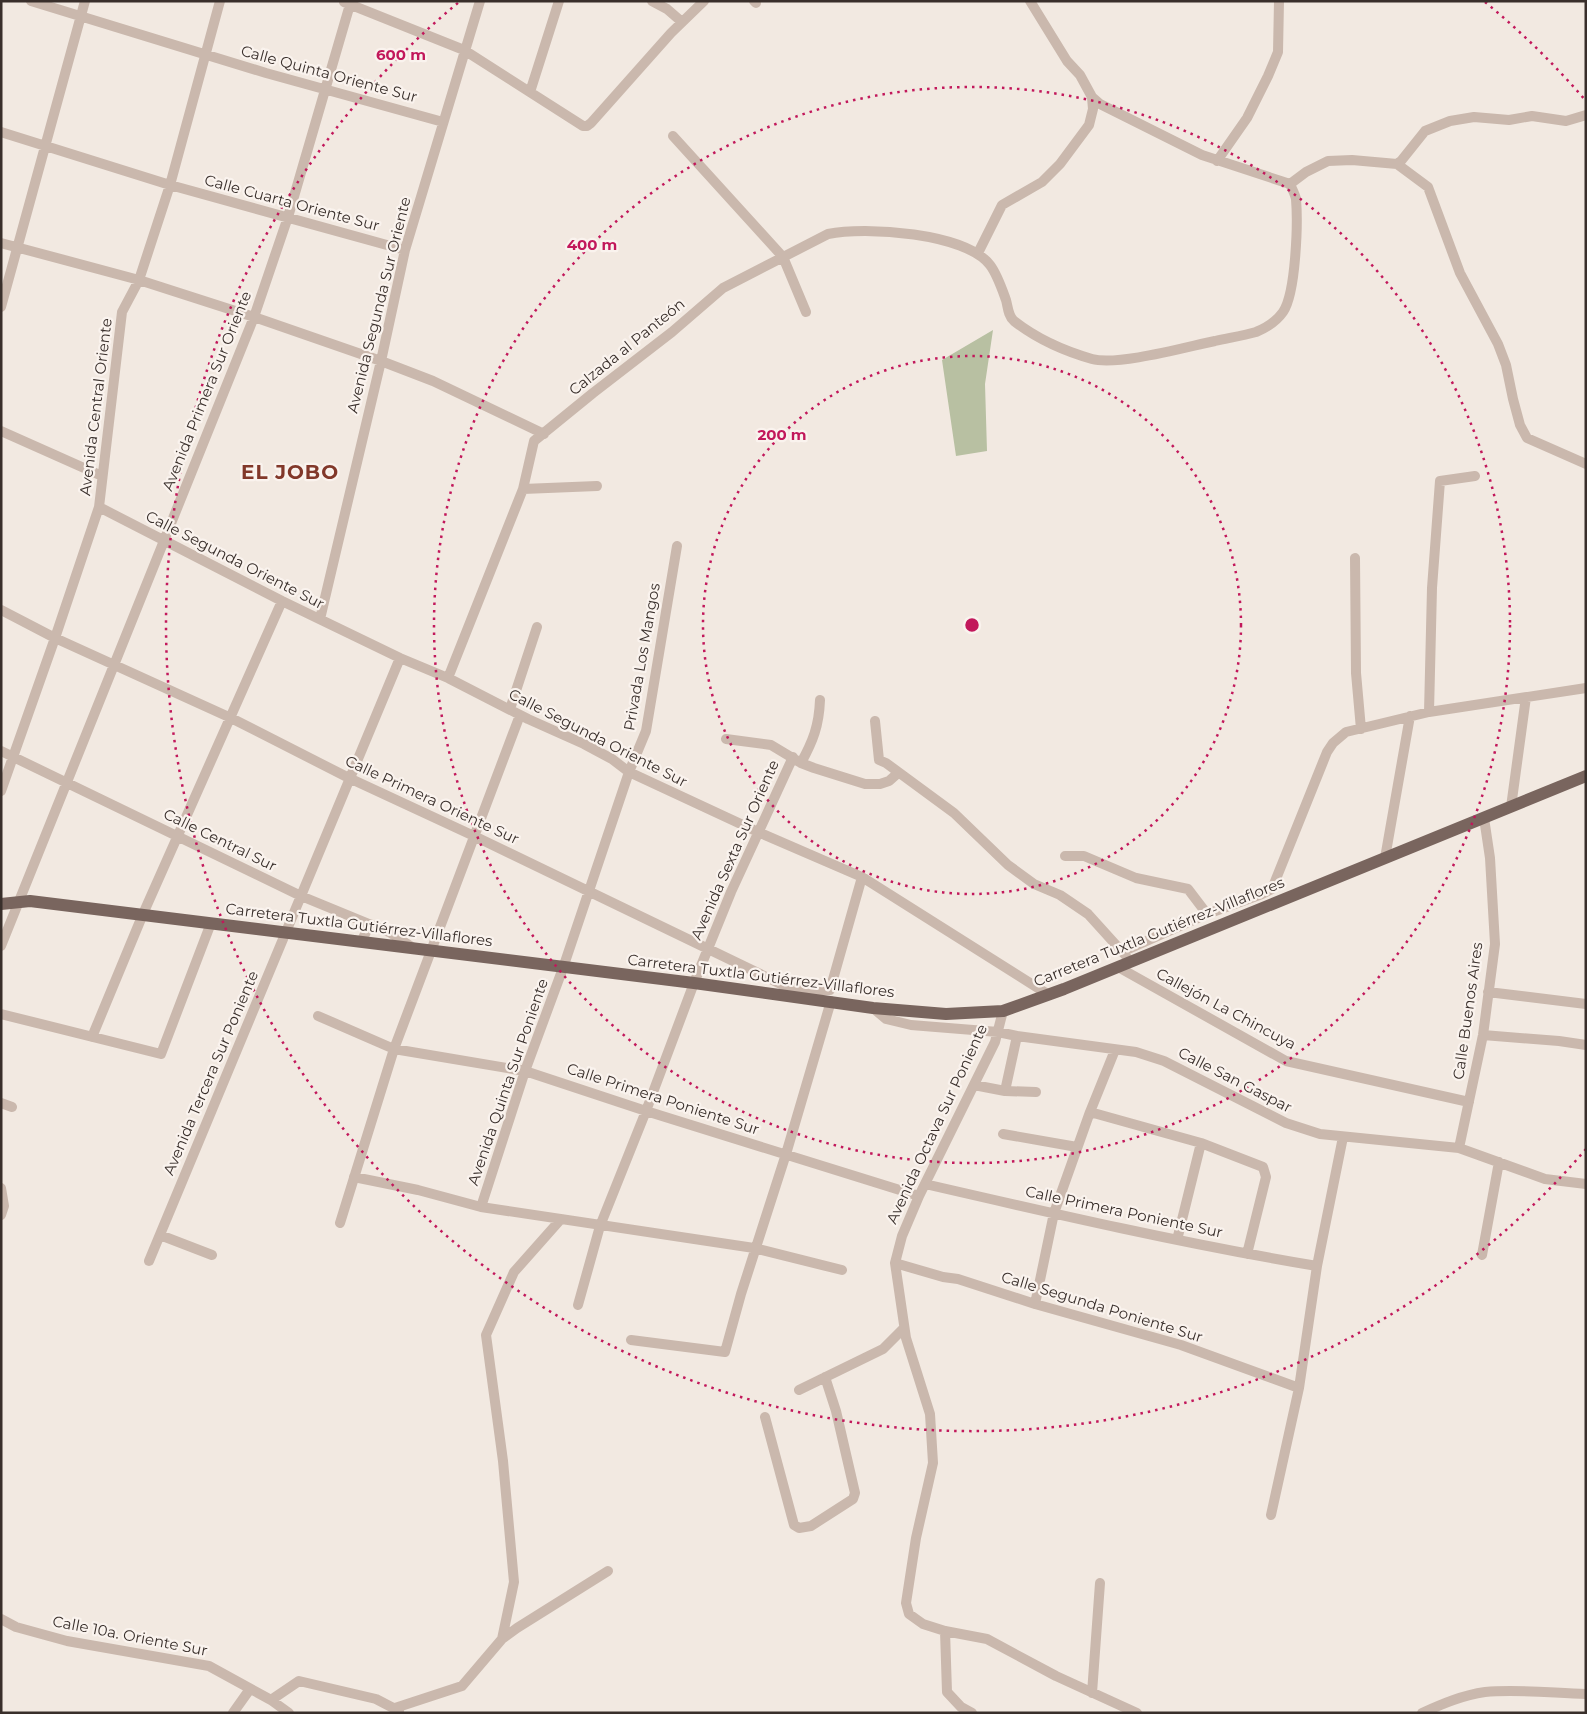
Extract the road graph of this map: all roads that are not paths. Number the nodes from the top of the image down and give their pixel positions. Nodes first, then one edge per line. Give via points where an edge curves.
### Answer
1 (31, 1) edge
2 (85, 1) edge
3 (220, 1) edge
4 (480, 1) edge
5 (559, 1) edge
6 (652, 1) edge
7 (704, 1) edge
8 (1030, 1) edge
9 (1279, 1) edge
10 (348, 2) edge
11 (80, 16) junction
12 (682, 22) junction
13 (464, 50) junction
14 (206, 55) junction
15 (325, 88) junction
16 (530, 92) junction
17 (1092, 98) junction
18 (1586, 115) edge
19 (443, 122) junction
20 (1, 132) edge
21 (673, 136) dead end
22 (46, 146) junction
23 (1217, 161) junction
24 (1397, 164) junction
25 (1290, 184) junction
26 (170, 185) junction
27 (288, 217) junction
28 (1, 243) edge
29 (17, 248) junction
30 (405, 250) junction
31 (978, 253) junction
32 (783, 257) junction
33 (139, 280) junction
34 (1, 306) edge
35 (806, 312) dead end
36 (254, 317) junction
37 (381, 361) junction
38 (1, 431) edge
39 (544, 434) junction
40 (1586, 464) edge
41 (102, 476) junction
42 (1475, 476) dead end
43 (597, 486) dead end
44 (523, 489) junction
45 (99, 508) junction
46 (164, 541) junction
47 (677, 546) dead end
48 (1355, 558) dead end
49 (282, 601) junction
50 (1, 610) edge
51 (320, 619) junction
52 (537, 627) dead end
53 (55, 638) junction
54 (400, 658) junction
55 (113, 666) junction
56 (448, 678) junction
57 (1586, 688) edge
58 (1526, 697) junction
59 (820, 700) dead end
60 (510, 709) junction
61 (1429, 712) junction
62 (520, 715) junction
63 (1410, 716) junction
64 (231, 718) junction
65 (875, 722) dead end
66 (1361, 728) junction
67 (726, 738) dead end
68 (1, 751) edge
69 (14, 757) junction
70 (797, 760) junction
71 (630, 772) junction
72 (898, 773) junction
73 (1586, 776) edge
74 (349, 778) junction
75 (67, 783) junction
76 (1, 791) edge
77 (1510, 807) junction
78 (1484, 818) junction
79 (758, 832) junction
80 (178, 836) junction
81 (474, 836) junction
82 (1065, 856) dead end
83 (1385, 858) junction
84 (862, 877) junction
85 (1272, 889) junction
86 (590, 893) junction
87 (301, 896) junction
88 (1292, 896) junction
89 (20, 902) junction
90 (1, 904) edge
91 (143, 914) junction
92 (1207, 914) junction
93 (211, 923) junction
94 (370, 924) junction
95 (286, 932) junction
96 (361, 942) junction
97 (1, 946) edge
98 (414, 949) junction
99 (707, 950) junction
100 (432, 951) junction
101 (1124, 960) junction
102 (564, 968) junction
103 (694, 983) junction
104 (788, 992) junction
105 (1488, 992) junction
106 (831, 995) junction
107 (1049, 995) junction
108 (1586, 1004) edge
109 (873, 1008) junction
110 (1002, 1011) junction
111 (1, 1014) edge
112 (318, 1016) dead end
113 (998, 1032) junction
114 (1483, 1035) junction
115 (1017, 1036) junction
116 (92, 1037) junction
117 (1586, 1045) edge
118 (394, 1049) junction
119 (1115, 1050) junction
120 (526, 1070) junction
121 (974, 1085) junction
122 (1005, 1091) junction
123 (1036, 1092) dead end
124 (1469, 1102) junction
125 (1, 1103) edge
126 (12, 1107) dead end
127 (646, 1111) junction
128 (1090, 1112) junction
129 (1003, 1134) dead end
130 (1343, 1137) junction
131 (1201, 1143) junction
132 (1077, 1147) junction
133 (1459, 1148) junction
134 (786, 1154) junction
135 (1499, 1162) junction
136 (354, 1177) junction
137 (925, 1184) junction
138 (1586, 1184) edge
139 (1, 1188) edge
140 (919, 1196) junction
141 (481, 1207) junction
142 (1054, 1213) junction
143 (1, 1215) edge
144 (561, 1219) junction
145 (340, 1223) dead end
146 (600, 1226) junction
147 (160, 1235) junction
148 (1177, 1240) junction
149 (754, 1248) junction
150 (1247, 1254) junction
151 (212, 1255) dead end
152 (1482, 1255) dead end
153 (149, 1261) dead end
154 (895, 1263) junction
155 (1317, 1266) junction
156 (842, 1270) dead end
157 (1035, 1304) junction
158 (578, 1305) dead end
159 (904, 1328) junction
160 (631, 1340) dead end
161 (825, 1377) junction
162 (1299, 1388) junction
163 (799, 1390) dead end
164 (765, 1417) dead end
165 (1271, 1515) dead end
166 (608, 1571) dead end
167 (1100, 1583) dead end
168 (1, 1619) edge
169 (945, 1631) junction
170 (502, 1639) junction
171 (250, 1689) junction
172 (1092, 1693) junction
173 (1586, 1694) edge
174 (271, 1700) junction
175 (398, 1710) edge
176 (234, 1713) edge
177 (289, 1713) edge
178 (972, 1713) edge
179 (1137, 1713) edge
180 (1422, 1713) edge

1 - 11 street, Calle Quinta Oriente Sur
2 - 11 street
3 - 14 street, Avenida Central Oriente
4 - 13 street, Avenida Segunda Sur Oriente
5 - 16 street
6 - 12 street
7 - 12 street
8 - 17 street
9 - 23 street via 1278,52 1247,118
10 - 13 street
10 - 15 street, Avenida Primera Sur Oriente
11 - 14 street, Calle Quinta Oriente Sur
11 - 22 street
12 - 16 street via 587,126
13 - 16 street
13 - 19 street, Avenida Segunda Sur Oriente
14 - 15 street, Calle Quinta Oriente Sur
14 - 26 street, Avenida Central Oriente
15 - 19 street, Calle Quinta Oriente Sur
15 - 27 street, Avenida Primera Sur Oriente
17 - 23 street
17 - 31 street via 1089,125 1077,143 1042,182 1002,205
18 - 24 street via 1566,121 1532,116 1509,120 1474,116 1450,121 1425,131
19 - 30 street, Avenida Segunda Sur Oriente
20 - 22 street, Calle Cuarta Oriente Sur
21 - 32 street
22 - 26 street, Calle Cuarta Oriente Sur
22 - 29 street
23 - 25 street
24 - 25 street via 1328,161
24 - 40 street via 1428,187 1460,273 1498,344 1526,438
25 - 31 street via 1296,197 1296,223 1288,302 1269,326 1243,336 1135,357 1093,359 1042,340 1011,319 990,266
26 - 27 street, Calle Cuarta Oriente Sur
26 - 33 street, Avenida Central Oriente
27 - 30 street, Calle Cuarta Oriente Sur
27 - 36 street, Avenida Primera Sur Oriente
28 - 29 street
29 - 33 street
29 - 34 street
30 - 37 street, Avenida Segunda Sur Oriente
31 - 32 street, Calzada al Panteón via 914,233 842,231 828,234
32 - 35 street
32 - 39 street, Calzada al Panteón via 723,288
33 - 36 street
33 - 41 street, Avenida Central Oriente via 122,312
36 - 37 street
36 - 46 street, Avenida Primera Sur Oriente
37 - 39 street via 433,381
37 - 51 street, Avenida Segunda Sur Oriente
38 - 41 street
39 - 44 street, Calzada al Panteón via 534,441
41 - 45 street, Avenida Central Oriente
42 - 61 street via 1440,481 1432,588
43 - 44 street
44 - 56 street, Calzada al Panteón
45 - 46 street, Calle Segunda Oriente Sur
45 - 53 street, Avenida Central Oriente
46 - 49 street, Calle Segunda Oriente Sur
46 - 55 street, Avenida Primera Sur Oriente
47 - 71 street, Privada Los Mangos via 646,731
48 - 66 street via 1356,673
49 - 51 street, Calle Segunda Oriente Sur
49 - 64 street
50 - 53 street, Calle Primera Oriente Sur
51 - 54 street, Calle Segunda Oriente Sur
52 - 60 street
53 - 55 street, Calle Primera Oriente Sur
53 - 69 street, Avenida Central Oriente
54 - 56 street, Calle Segunda Oriente Sur
54 - 74 street, Avenida Tercera Sur Poniente
55 - 64 street, Calle Primera Oriente Sur
55 - 75 street, Avenida Primera Sur Oriente
56 - 60 street, Calle Segunda Oriente Sur
57 - 58 street
58 - 61 street
58 - 77 street
59 - 70 street, Avenida Sexta Sur Oriente via 815,735
60 - 62 street, Calle Segunda Oriente Sur
61 - 63 street
62 - 71 street, Calle Segunda Oriente Sur via 605,755
62 - 81 street
63 - 66 street
63 - 83 street
64 - 74 street, Calle Primera Oriente Sur
64 - 80 street
65 - 72 street, Callejón La Chincuya via 879,760
66 - 85 street via 1346,732 1327,752
67 - 70 street via 771,745
68 - 69 street, Calle Central Sur
69 - 75 street, Calle Central Sur
69 - 76 street, Avenida Central Oriente
70 - 72 street via 866,784 889,781
70 - 79 street, Avenida Sexta Sur Oriente
71 - 79 street, Calle Segunda Oriente Sur
71 - 86 street, Privada Los Mangos
72 - 101 street, Callejón La Chincuya via 954,813 1008,865 1034,884 1060,894 1088,914
73 - 77 main road, Carretera Tuxtla Gutiérrez-Villaflores
74 - 81 street, Calle Primera Oriente Sur
74 - 87 street, Avenida Tercera Sur Poniente
75 - 80 street, Calle Central Sur
75 - 89 street, Avenida Primera Sur Oriente
77 - 78 main road, Carretera Tuxtla Gutiérrez-Villaflores
78 - 83 main road, Carretera Tuxtla Gutiérrez-Villaflores
78 - 105 street, Calle Buenos Aires via 1495,944
79 - 84 street, Calle Segunda Oriente Sur
79 - 99 street, Avenida Sexta Sur Oriente
80 - 87 street, Calle Central Sur
80 - 91 street
81 - 86 street, Calle Primera Oriente Sur
81 - 100 street
82 - 92 street via 1084,856 1136,878 1188,889
83 - 88 main road, Carretera Tuxtla Gutiérrez-Villaflores
84 - 106 street
84 - 107 street, Calle Segunda Oriente Sur
85 - 88 street
85 - 92 street
86 - 99 street, Calle Primera Oriente Sur
86 - 102 street, Avenida Quinta Sur Poniente
87 - 94 street, Calle Central Sur
87 - 95 street, Avenida Tercera Sur Poniente
88 - 101 main road, Carretera Tuxtla Gutiérrez-Villaflores
89 - 90 main road, Carretera Tuxtla Gutiérrez-Villaflores
89 - 91 main road, Carretera Tuxtla Gutiérrez-Villaflores
89 - 97 street, Avenida Primera Sur Oriente
91 - 93 main road, Carretera Tuxtla Gutiérrez-Villaflores
91 - 116 street
92 - 101 street
93 - 95 main road, Carretera Tuxtla Gutiérrez-Villaflores
93 - 116 street via 161,1054
94 - 96 street
94 - 98 street, Calle Central Sur via 391,933
95 - 96 main road, Carretera Tuxtla Gutiérrez-Villaflores
95 - 147 street, Avenida Tercera Sur Poniente
96 - 98 main road, Carretera Tuxtla Gutiérrez-Villaflores
98 - 100 main road, Carretera Tuxtla Gutiérrez-Villaflores
99 - 103 street, Avenida Sexta Sur Oriente
99 - 104 street, Calle Primera Oriente Sur
100 - 102 main road, Carretera Tuxtla Gutiérrez-Villaflores
100 - 118 street
101 - 107 main road, Carretera Tuxtla Gutiérrez-Villaflores
101 - 124 street, Callejón La Chincuya via 1286,1061
102 - 103 main road, Carretera Tuxtla Gutiérrez-Villaflores
102 - 120 street, Avenida Quinta Sur Poniente
103 - 104 main road, Carretera Tuxtla Gutiérrez-Villaflores
103 - 127 street, Avenida Sexta Sur Oriente
104 - 106 main road, Carretera Tuxtla Gutiérrez-Villaflores
105 - 108 street
105 - 114 street, Calle Buenos Aires
106 - 109 main road, Carretera Tuxtla Gutiérrez-Villaflores
106 - 134 street
107 - 110 main road, Carretera Tuxtla Gutiérrez-Villaflores
109 - 110 main road, Carretera Tuxtla Gutiérrez-Villaflores via 946,1014
109 - 113 street, Calle San Gaspar via 886,1019 912,1025
110 - 113 street, Avenida Octava Sur Poniente
111 - 116 street
112 - 118 street, Calle Primera Poniente Sur
113 - 115 street, Calle San Gaspar
113 - 121 street, Avenida Octava Sur Poniente
114 - 117 street
114 - 124 street, Calle Buenos Aires
115 - 119 street, Calle San Gaspar
115 - 122 street
118 - 120 street, Calle Primera Poniente Sur
118 - 136 street
119 - 128 street
119 - 130 street, Calle San Gaspar via 1136,1052 1164,1061 1286,1123 1320,1134
120 - 127 street, Calle Primera Poniente Sur
120 - 141 street, Avenida Quinta Sur Poniente
121 - 122 street
121 - 137 street, Avenida Octava Sur Poniente
122 - 123 street
124 - 133 street, Calle Buenos Aires
125 - 126 street
127 - 134 street, Calle Primera Poniente Sur
127 - 146 street, Avenida Sexta Sur Oriente
128 - 131 street
128 - 132 street
129 - 132 street
130 - 133 street, Calle San Gaspar
130 - 155 street
131 - 148 street
131 - 150 street via 1263,1167 1266,1177
132 - 142 street
133 - 135 street, Calle San Gaspar
134 - 140 street, Calle Primera Poniente Sur
134 - 149 street
135 - 138 street, Calle San Gaspar via 1545,1179
135 - 152 street
136 - 141 street
136 - 145 street
137 - 140 street, Avenida Octava Sur Poniente
137 - 142 street, Calle Primera Poniente Sur
139 - 143 street via 4,1206
140 - 154 street, Avenida Octava Sur Poniente via 902,1236
141 - 144 street
142 - 148 street, Calle Primera Poniente Sur
142 - 157 street
144 - 146 street
144 - 170 street via 514,1272 486,1335 503,1461 514,1582
146 - 149 street
146 - 158 street, Avenida Sexta Sur Oriente
147 - 151 street
147 - 153 street, Avenida Tercera Sur Poniente
148 - 150 street, Calle Primera Poniente Sur
149 - 156 street
149 - 160 street via 725,1352
150 - 155 street, Calle Primera Poniente Sur
154 - 157 street, Calle Segunda Poniente Sur
154 - 159 street, Avenida Octava Sur Poniente
155 - 162 street
157 - 162 street, Calle Segunda Poniente Sur via 1181,1345
159 - 161 street via 882,1349
159 - 169 street, Avenida Octava Sur Poniente via 930,1414 933,1463 916,1538 906,1604 909,1614 923,1624
161 - 163 street
161 - 164 street via 855,1493 853,1499 811,1526 798,1528 794,1525
162 - 165 street
166 - 170 street
167 - 172 street
168 - 171 street, Calle 10a. Oriente Sur via 16,1627 67,1641 209,1666
169 - 172 street via 986,1639
169 - 178 street via 947,1692
170 - 175 street via 462,1686
171 - 174 street, Calle 10a. Oriente Sur
171 - 176 street
172 - 179 street
173 - 180 street via 1484,1692 1448,1701
174 - 175 street via 299,1681 376,1699
174 - 177 street, Calle 10a. Oriente Sur

